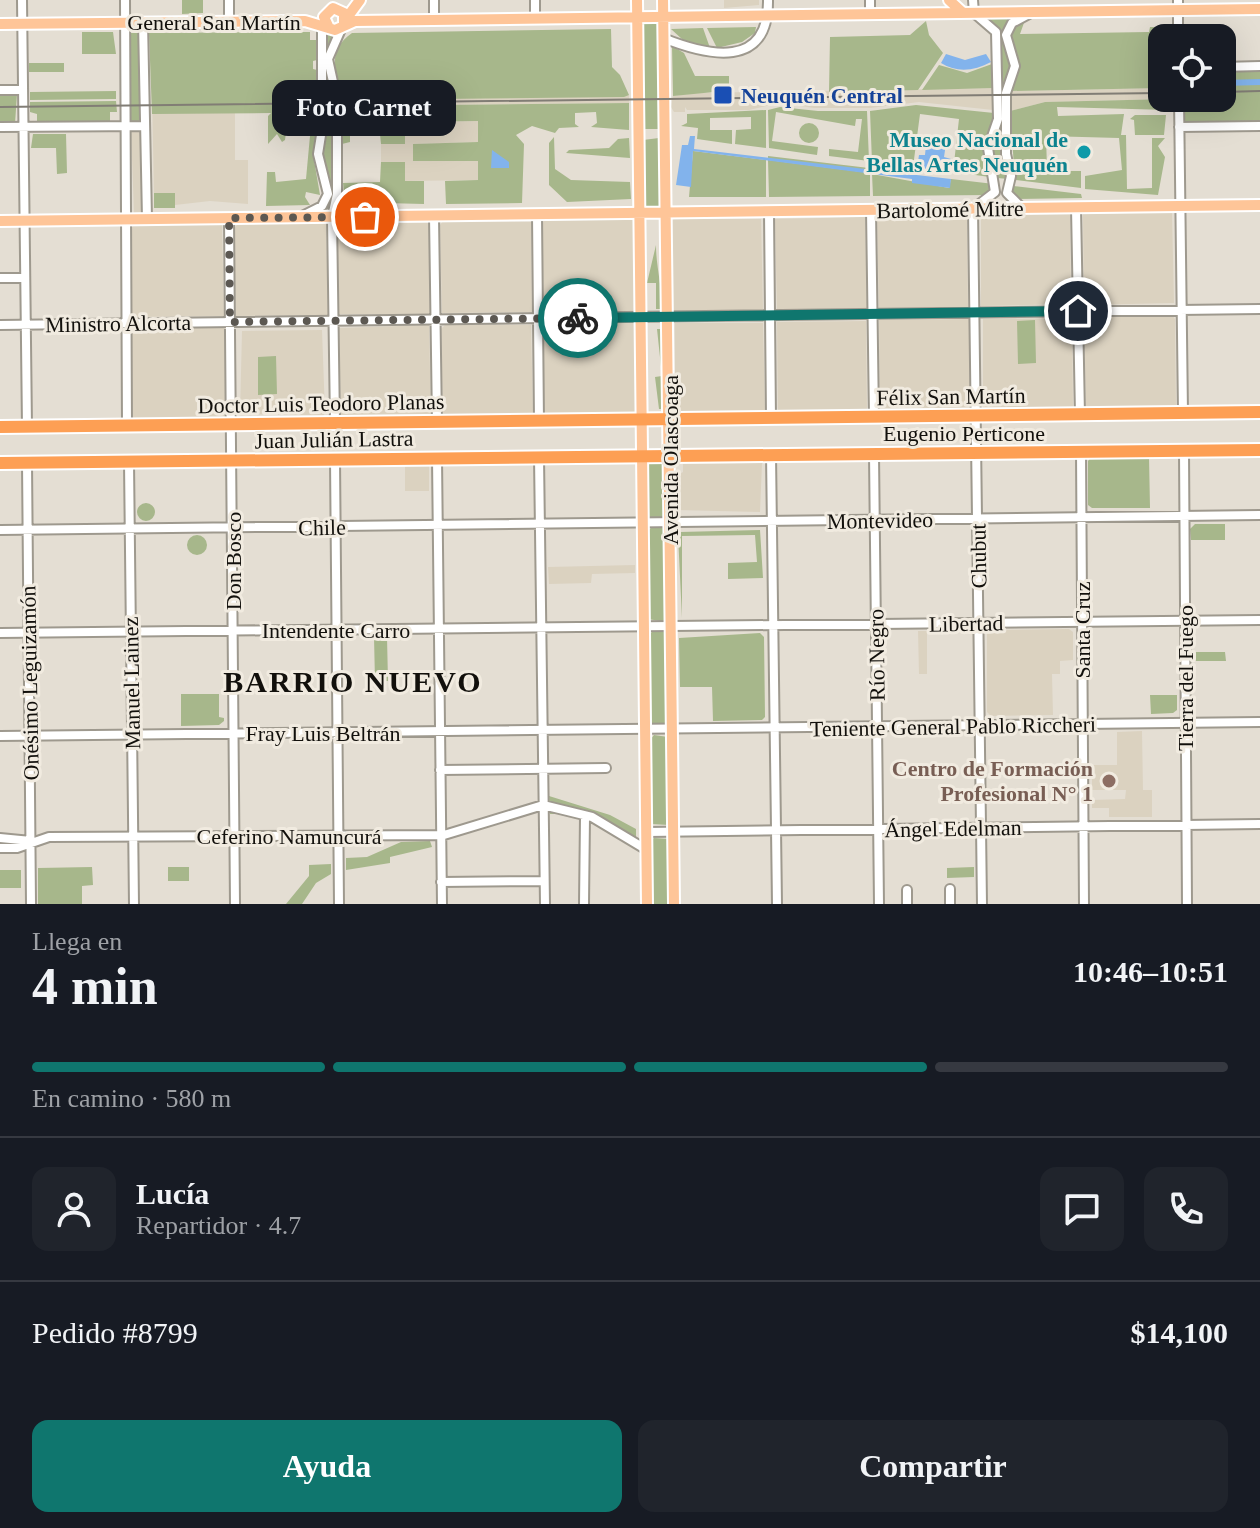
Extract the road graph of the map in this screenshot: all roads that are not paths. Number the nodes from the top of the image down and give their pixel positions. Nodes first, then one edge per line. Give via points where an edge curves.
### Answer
1 (22, 0) edge
2 (125, 0) edge
3 (229, 0) edge
4 (434, 0) edge
5 (535, 0) edge
6 (637, 0) edge
7 (663, 0) edge
8 (768, 0) edge
9 (870, 0) edge
10 (951, 0) edge
11 (973, 0) edge
12 (1178, 5) edge
13 (1076, 6) edge
14 (1260, 9) edge
15 (1031, 12) junction
16 (968, 13) junction
17 (338, 14) edge
18 (870, 14) junction
19 (768, 15) junction
20 (637, 16) junction
21 (663, 16) junction
22 (535, 18) junction
23 (434, 19) junction
24 (125, 22) junction
25 (143, 22) junction
26 (229, 22) junction
27 (0, 24) edge
28 (22, 24) junction
29 (663, 38) junction
30 (1260, 66) edge
31 (1236, 67) edge
32 (0, 90) edge
33 (23, 90) junction
34 (1179, 112) edge
35 (145, 126) junction
36 (1260, 126) edge
37 (0, 127) edge
38 (23, 127) junction
39 (126, 127) junction
40 (1179, 127) junction
41 (337, 194) junction
42 (1260, 205) edge
43 (1179, 206) junction
44 (1023, 208) junction
45 (1076, 208) junction
46 (973, 209) junction
47 (871, 210) junction
48 (769, 212) junction
49 (639, 213) junction
50 (666, 213) junction
51 (537, 215) junction
52 (434, 216) junction
53 (302, 217) junction
54 (332, 217) junction
55 (365, 217) junction
56 (229, 218) junction
57 (126, 219) junction
58 (147, 219) junction
59 (0, 221) edge
60 (24, 221) junction
61 (0, 278) edge
62 (25, 278) junction
63 (1260, 309) edge
64 (1182, 310) junction
65 (1078, 311) junction
66 (975, 313) junction
67 (873, 314) junction
68 (770, 316) junction
69 (641, 317) junction
70 (668, 317) junction
71 (538, 319) junction
72 (436, 320) junction
73 (333, 321) junction
74 (230, 322) junction
75 (127, 323) junction
76 (25, 324) junction
77 (0, 325) edge
78 (1260, 412) edge
79 (1183, 413) junction
80 (1080, 415) junction
81 (977, 416) junction
82 (874, 417) junction
83 (771, 418) junction
84 (642, 420) junction
85 (670, 420) junction
86 (539, 421) junction
87 (437, 422) junction
88 (335, 423) junction
89 (231, 424) junction
90 (127, 425) junction
91 (0, 427) edge
92 (27, 427) junction
93 (1260, 450) edge
94 (1184, 451) junction
95 (1081, 452) junction
96 (976, 453) junction
97 (874, 454) junction
98 (669, 455) junction
99 (771, 455) junction
100 (643, 456) junction
101 (539, 457) junction
102 (437, 458) junction
103 (335, 459) junction
104 (232, 461) junction
105 (129, 462) junction
106 (0, 463) edge
107 (27, 463) junction
108 (1260, 515) edge
109 (1184, 516) junction
110 (1081, 517) junction
111 (977, 519) junction
112 (875, 520) junction
113 (772, 522) junction
114 (670, 523) junction
115 (644, 524) junction
116 (540, 525) junction
117 (438, 526) junction
118 (336, 527) junction
119 (233, 528) junction
120 (129, 529) junction
121 (0, 530) edge
122 (28, 530) junction
123 (1185, 620) junction
124 (1260, 620) edge
125 (1082, 622) junction
126 (979, 623) junction
127 (876, 624) junction
128 (773, 626) junction
129 (645, 627) junction
130 (671, 627) junction
131 (541, 628) junction
132 (439, 629) junction
133 (337, 630) junction
134 (233, 631) junction
135 (29, 632) junction
136 (131, 632) junction
137 (0, 633) edge
138 (1260, 722) edge
139 (1186, 723) junction
140 (1082, 724) junction
141 (980, 726) junction
142 (877, 727) junction
143 (774, 728) junction
144 (645, 730) junction
145 (673, 730) junction
146 (542, 731) junction
147 (440, 732) junction
148 (234, 733) junction
149 (338, 733) junction
150 (132, 734) junction
151 (30, 735) junction
152 (0, 736) edge
153 (606, 768) dead end
154 (543, 769) junction
155 (440, 770) junction
156 (543, 805) junction
157 (585, 817) junction
158 (1260, 824) edge
159 (1186, 825) junction
160 (1083, 826) junction
161 (981, 828) junction
162 (878, 829) junction
163 (776, 830) junction
164 (647, 832) junction
165 (674, 832) junction
166 (441, 835) junction
167 (234, 836) junction
168 (339, 836) junction
169 (133, 837) junction
170 (0, 838) edge
171 (31, 841) junction
172 (0, 848) edge
173 (647, 850) junction
174 (544, 881) junction
175 (441, 882) junction
176 (950, 889) dead end
177 (907, 890) dead end
178 (31, 904) edge
179 (134, 904) edge
180 (235, 904) edge
181 (339, 904) edge
182 (442, 904) edge
183 (545, 904) edge
184 (584, 904) edge
185 (647, 904) edge
186 (674, 904) edge
187 (777, 904) edge
188 (879, 904) edge
189 (907, 904) edge
190 (950, 904) edge
191 (982, 904) edge
192 (1073, 904) edge
193 (1084, 904) edge
194 (1187, 904) edge

1 - 28 street
2 - 24 street
3 - 26 street
4 - 23 street
5 - 22 street
6 - 20 main road, Avenida Olascoaga
7 - 21 main road, Avenida Olascoaga
8 - 19 street
9 - 18 street
10 - 16 main road
11 - 16 street
12 - 13 main road, General San Martín
12 - 14 main road, General San Martín
13 - 15 main road, General San Martín
15 - 16 main road, General San Martín
15 - 44 street via 1012,23 1006,35 1015,64 1006,95 1011,173 1007,193
16 - 18 main road, General San Martín
16 - 46 street via 974,22 994,28 996,37 998,119 988,145 996,187 990,199
17 - 23 main road, General San Martín via 355,21
17 - 26 main road, General San Martín via 305,21
17 - 41 street via 328,59 336,94
17 - 53 street via 318,154 328,194 322,206
18 - 19 main road, General San Martín
19 - 21 main road, General San Martín
19 - 29 street via 758,38 734,51 702,53
20 - 21 main road, General San Martín
20 - 22 main road, General San Martín
20 - 49 main road, Avenida Olascoaga
21 - 29 main road, Avenida Olascoaga
22 - 23 main road, General San Martín
24 - 25 main road, General San Martín
24 - 28 main road, General San Martín
24 - 39 street
25 - 26 main road, General San Martín
25 - 35 street
27 - 28 main road, General San Martín
28 - 33 street
29 - 50 main road, Avenida Olascoaga
30 - 31 street
32 - 33 street
33 - 38 street
34 - 40 street
35 - 39 street
35 - 58 street
36 - 40 street
37 - 38 street
38 - 39 street
38 - 60 street
39 - 57 street
40 - 43 street
41 - 54 street
41 - 55 street via 343,208
42 - 43 main road, Bartolomé Mitre
43 - 45 main road, Bartolomé Mitre
43 - 64 street
44 - 45 main road, Bartolomé Mitre
44 - 46 main road, Bartolomé Mitre
45 - 65 street
46 - 47 main road, Bartolomé Mitre
46 - 66 street, Chubut
47 - 48 main road, Bartolomé Mitre
47 - 67 street
48 - 50 main road, Bartolomé Mitre
48 - 68 street
49 - 50 main road, Bartolomé Mitre
49 - 51 main road, Bartolomé Mitre
49 - 69 main road, Avenida Olascoaga
50 - 70 main road, Avenida Olascoaga
51 - 52 main road, Bartolomé Mitre
51 - 71 street
52 - 55 main road, Bartolomé Mitre
52 - 72 street
53 - 54 main road, Bartolomé Mitre
53 - 56 main road, Bartolomé Mitre
54 - 55 main road, Bartolomé Mitre
54 - 73 street
56 - 58 main road, Bartolomé Mitre
56 - 74 street, Don Bosco
57 - 58 main road, Bartolomé Mitre
57 - 60 main road, Bartolomé Mitre
57 - 75 street
59 - 60 main road, Bartolomé Mitre
60 - 62 street
61 - 62 street
62 - 76 street
63 - 64 street, Ministro Alcorta
64 - 65 street, Ministro Alcorta
64 - 79 street
65 - 66 street, Ministro Alcorta
65 - 80 street
66 - 67 street, Ministro Alcorta
66 - 81 street, Chubut
67 - 68 street, Ministro Alcorta
67 - 82 street
68 - 70 street, Ministro Alcorta
68 - 83 street
69 - 70 street, Ministro Alcorta
69 - 71 street, Ministro Alcorta
69 - 84 main road, Avenida Olascoaga
70 - 85 main road, Avenida Olascoaga
71 - 72 street, Ministro Alcorta
71 - 86 street
72 - 73 street, Ministro Alcorta
72 - 87 street
73 - 74 street, Ministro Alcorta
73 - 88 street
74 - 75 street, Ministro Alcorta
74 - 89 street, Don Bosco
75 - 76 street, Ministro Alcorta
75 - 90 street
76 - 77 street, Ministro Alcorta
76 - 92 street
78 - 79 highway, Félix San Martín
79 - 80 highway, Félix San Martín
80 - 81 highway, Félix San Martín
81 - 82 highway, Félix San Martín
81 - 96 street, Chubut
82 - 83 highway, Félix San Martín
83 - 85 highway, Félix San Martín
84 - 85 highway, Félix San Martín
84 - 86 highway, Doctor Luis Teodoro Planas
84 - 100 main road, Avenida Olascoaga
85 - 98 main road, Avenida Olascoaga
86 - 87 highway, Doctor Luis Teodoro Planas
87 - 88 highway, Doctor Luis Teodoro Planas
88 - 89 highway, Doctor Luis Teodoro Planas
89 - 90 highway, Doctor Luis Teodoro Planas
89 - 104 street, Don Bosco
90 - 92 highway, Doctor Luis Teodoro Planas
91 - 92 highway, Doctor Luis Teodoro Planas
93 - 94 highway, Eugenio Perticone
94 - 95 highway, Eugenio Perticone
94 - 109 street, Tierra del Fuego
95 - 96 highway, Eugenio Perticone
95 - 110 street, Santa Cruz
96 - 97 highway, Eugenio Perticone
96 - 111 street, Chubut
97 - 99 highway, Eugenio Perticone
97 - 112 street, Río Negro
98 - 99 highway, Eugenio Perticone
98 - 100 highway, Juan Julián Lastra
98 - 114 main road, Avenida Olascoaga
99 - 113 street
100 - 101 highway, Juan Julián Lastra
100 - 115 main road, Avenida Olascoaga
101 - 102 highway, Juan Julián Lastra
101 - 116 street
102 - 103 highway, Juan Julián Lastra
102 - 117 street
103 - 104 highway, Juan Julián Lastra
103 - 118 street
104 - 105 highway, Juan Julián Lastra
104 - 119 street, Don Bosco
105 - 107 highway, Juan Julián Lastra
105 - 120 street, Manuel Lainez
106 - 107 highway, Juan Julián Lastra
107 - 122 street, Onésimo Leguizamón
108 - 109 street, Montevideo
109 - 110 street, Montevideo
109 - 123 street, Tierra del Fuego
110 - 111 street, Montevideo
110 - 125 street, Santa Cruz
111 - 112 street, Montevideo
111 - 126 street, Chubut
112 - 113 street, Montevideo
112 - 127 street, Río Negro
113 - 114 street, Montevideo
113 - 128 street
114 - 115 street, Montevideo
114 - 130 main road, Avenida Olascoaga
115 - 116 street, Chile
115 - 129 main road, Avenida Olascoaga
116 - 117 street, Chile
116 - 131 street
117 - 118 street, Chile
117 - 132 street
118 - 119 street, Chile
118 - 133 street
119 - 120 street, Chile
119 - 134 street, Don Bosco
120 - 122 street, Chile
120 - 136 street, Manuel Lainez
121 - 122 street, Chile
122 - 135 street, Onésimo Leguizamón
123 - 124 street, Libertad
123 - 125 street, Libertad
123 - 139 street, Tierra del Fuego
125 - 126 street, Libertad
125 - 140 street, Santa Cruz
126 - 127 street, Libertad
126 - 141 street, Chubut
127 - 128 street, Libertad
127 - 142 street, Río Negro
128 - 130 street, Libertad
128 - 143 street
129 - 130 street, Intendente Carro
129 - 131 street, Intendente Carro
129 - 144 main road, Avenida Olascoaga
130 - 145 main road, Avenida Olascoaga
131 - 132 street, Intendente Carro
131 - 146 street
132 - 133 street, Intendente Carro
132 - 147 street
133 - 134 street, Intendente Carro
133 - 149 street
134 - 136 street, Intendente Carro
134 - 148 street, Don Bosco
135 - 136 street, Intendente Carro
135 - 137 street, Intendente Carro
135 - 151 street, Onésimo Leguizamón
136 - 150 street, Manuel Lainez
138 - 139 street, Teniente General Pablo Riccheri
139 - 140 street, Teniente General Pablo Riccheri
139 - 159 street, Tierra del Fuego
140 - 141 street, Teniente General Pablo Riccheri
140 - 160 street, Santa Cruz
141 - 142 street, Teniente General Pablo Riccheri
141 - 161 street, Chubut
142 - 143 street, Teniente General Pablo Riccheri
142 - 162 street, Río Negro
143 - 145 street, Teniente General Pablo Riccheri
143 - 163 street
144 - 145 street, Teniente General Pablo Riccheri
144 - 146 street, Fray Luis Beltrán
144 - 164 main road, Avenida Olascoaga
145 - 165 main road, Avenida Olascoaga
146 - 147 street, Fray Luis Beltrán
146 - 154 street
147 - 149 street, Fray Luis Beltrán
147 - 155 street
148 - 149 street, Fray Luis Beltrán
148 - 150 street, Fray Luis Beltrán
148 - 167 street, Don Bosco
149 - 168 street
150 - 151 street, Fray Luis Beltrán
150 - 169 street, Manuel Lainez
151 - 152 street, Fray Luis Beltrán
151 - 171 street, Onésimo Leguizamón
153 - 154 street
154 - 155 street
154 - 156 street
155 - 166 street
156 - 157 street
156 - 166 street, Ceferino Namuncurá
156 - 174 street
157 - 173 street
157 - 184 street
158 - 159 street, Ángel Edelman
159 - 160 street, Ángel Edelman
159 - 194 street, Tierra del Fuego
160 - 161 street, Ángel Edelman
160 - 193 street, Santa Cruz
161 - 162 street, Ángel Edelman
161 - 191 street, Chubut
162 - 163 street, Ángel Edelman
162 - 188 street, Río Negro
163 - 165 street, Ángel Edelman
163 - 187 street
164 - 165 street, Ángel Edelman
164 - 173 main road, Avenida Olascoaga
165 - 186 main road, Avenida Olascoaga
166 - 168 street, Ceferino Namuncurá
166 - 175 street
167 - 168 street, Ceferino Namuncurá
167 - 169 street, Ceferino Namuncurá
167 - 180 street, Don Bosco
168 - 181 street
169 - 171 street, Ceferino Namuncurá
169 - 179 street, Manuel Lainez
170 - 171 street, Ceferino Namuncurá
171 - 172 street, Ceferino Namuncurá
171 - 178 street, Onésimo Leguizamón
173 - 185 main road, Avenida Olascoaga
174 - 175 street
174 - 183 street
175 - 182 street
176 - 190 street
177 - 189 street
192 - 193 street

